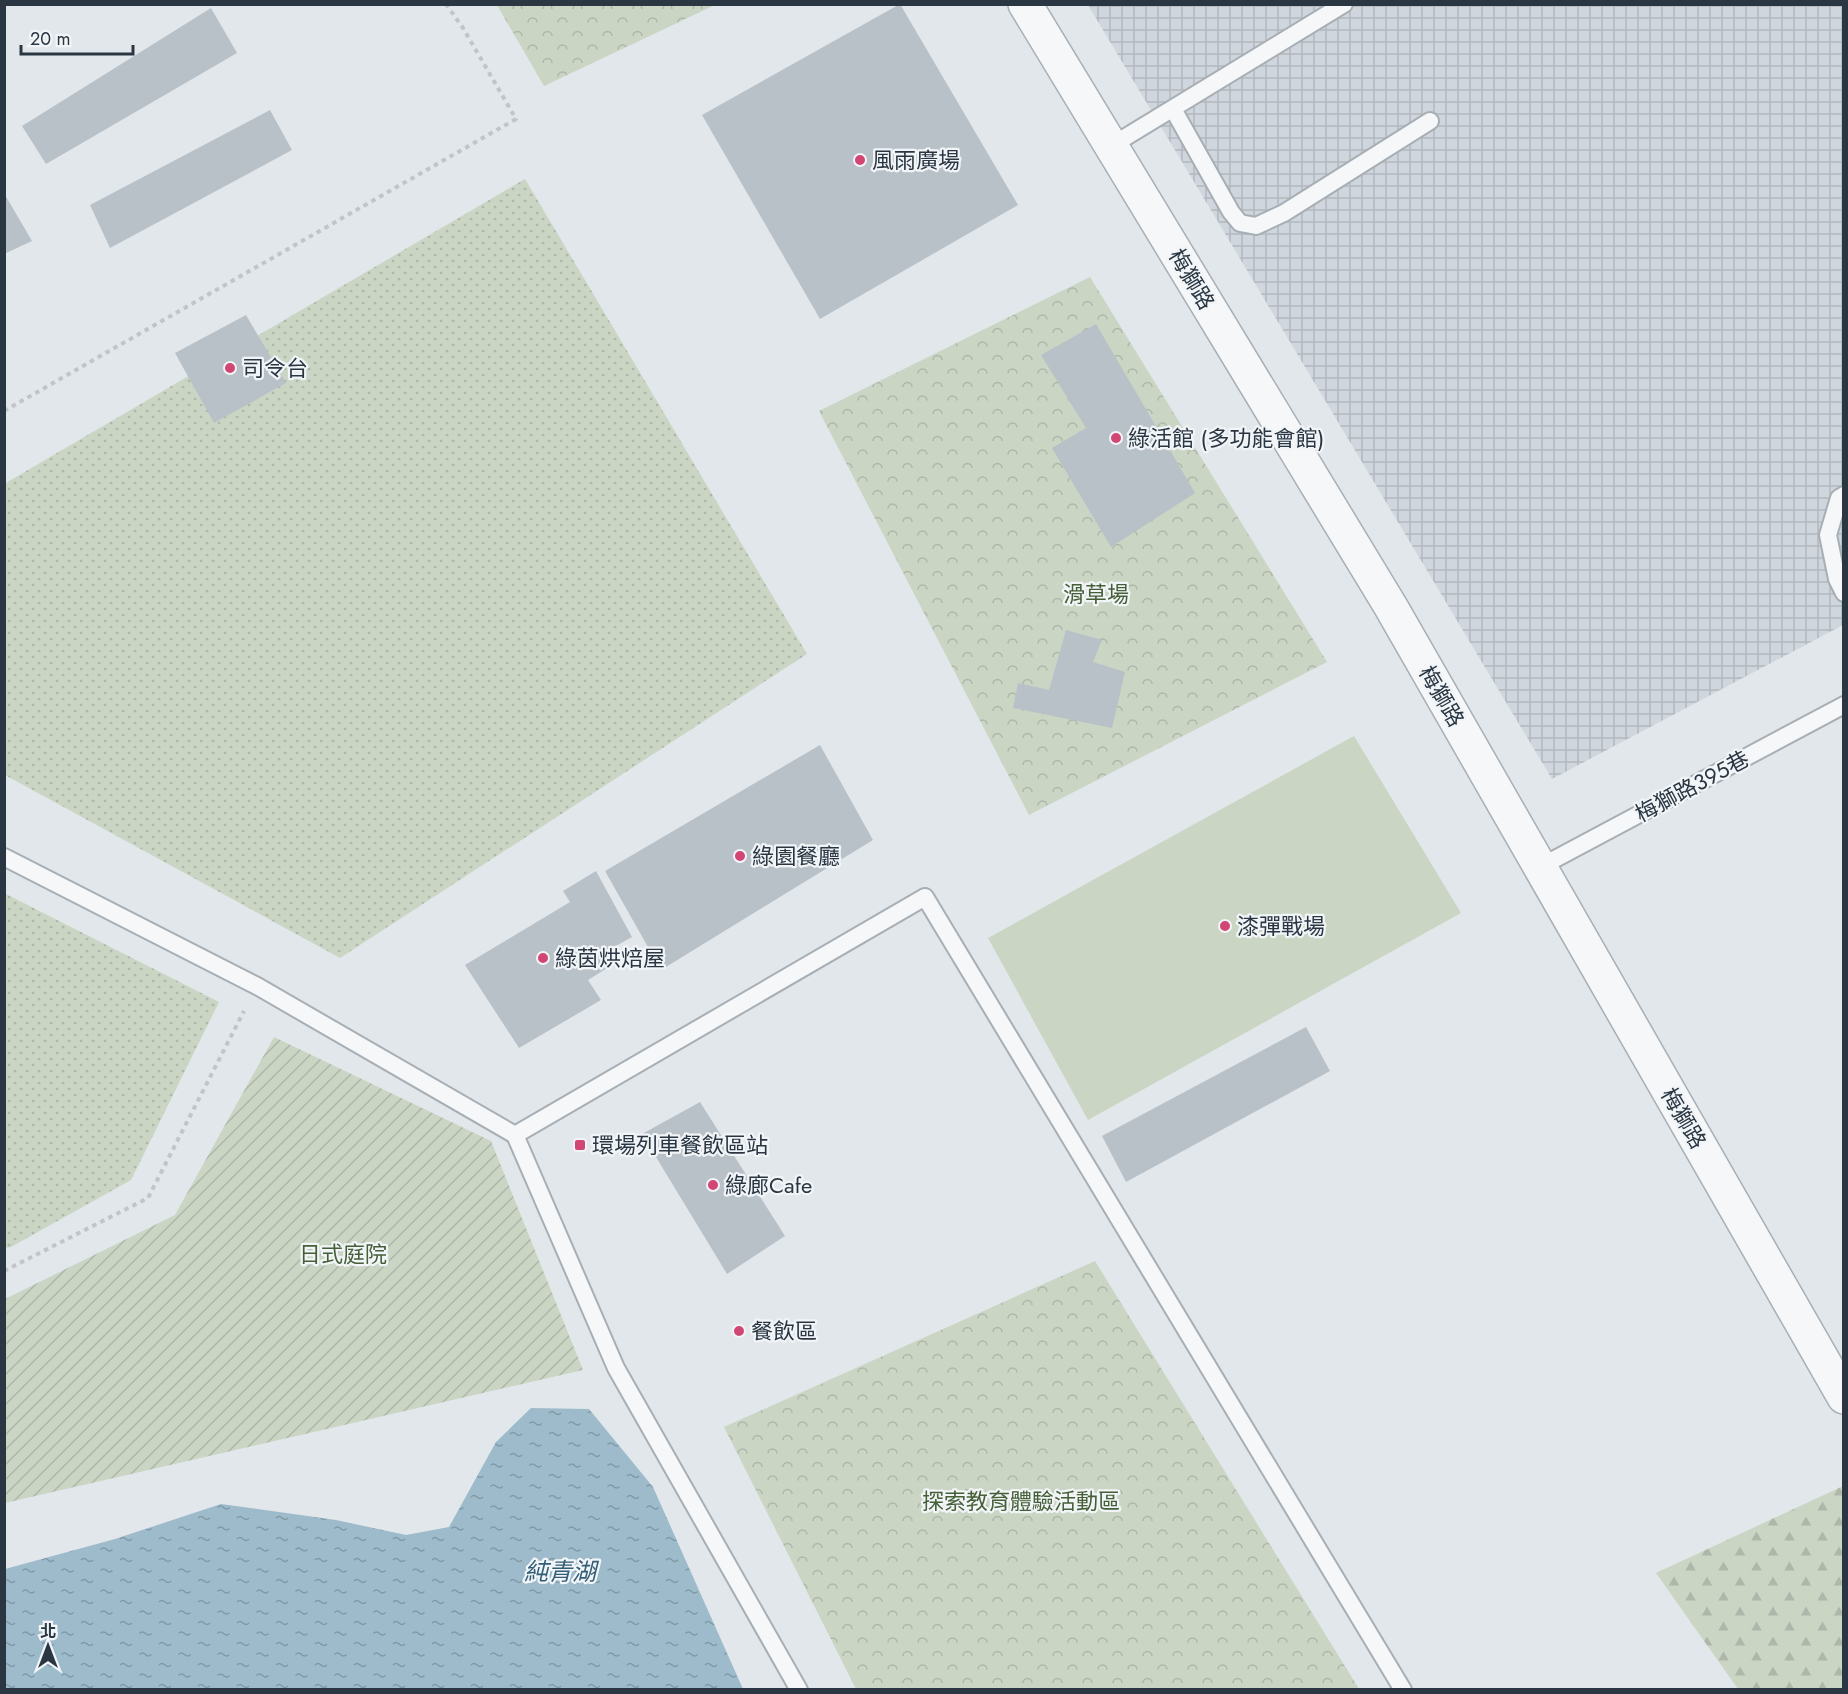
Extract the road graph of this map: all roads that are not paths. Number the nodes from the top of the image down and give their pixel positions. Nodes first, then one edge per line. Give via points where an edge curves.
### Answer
1 (1025, 4) edge
2 (1344, 4) edge
3 (1173, 109) junction
4 (1431, 121) dead end
5 (1111, 146) junction
6 (1844, 495) edge
7 (1844, 593) edge
8 (1844, 705) edge
9 (4, 857) edge
10 (1540, 867) junction
11 (515, 1135) junction
12 (1844, 1397) edge
13 (799, 1689) edge
14 (1403, 1689) edge

1 - 5 street, 梅獅路
2 - 3 lane
3 - 4 lane via 1231,212 1240,223 1256,226 1284,213
3 - 5 lane
5 - 10 street, 梅獅路 via 1391,607
6 - 7 lane via 1839,498 1828,536
8 - 10 lane, 梅獅路395巷
9 - 11 lane via 257,986
10 - 12 street, 梅獅路
11 - 13 lane via 616,1368
11 - 14 lane via 925,897

